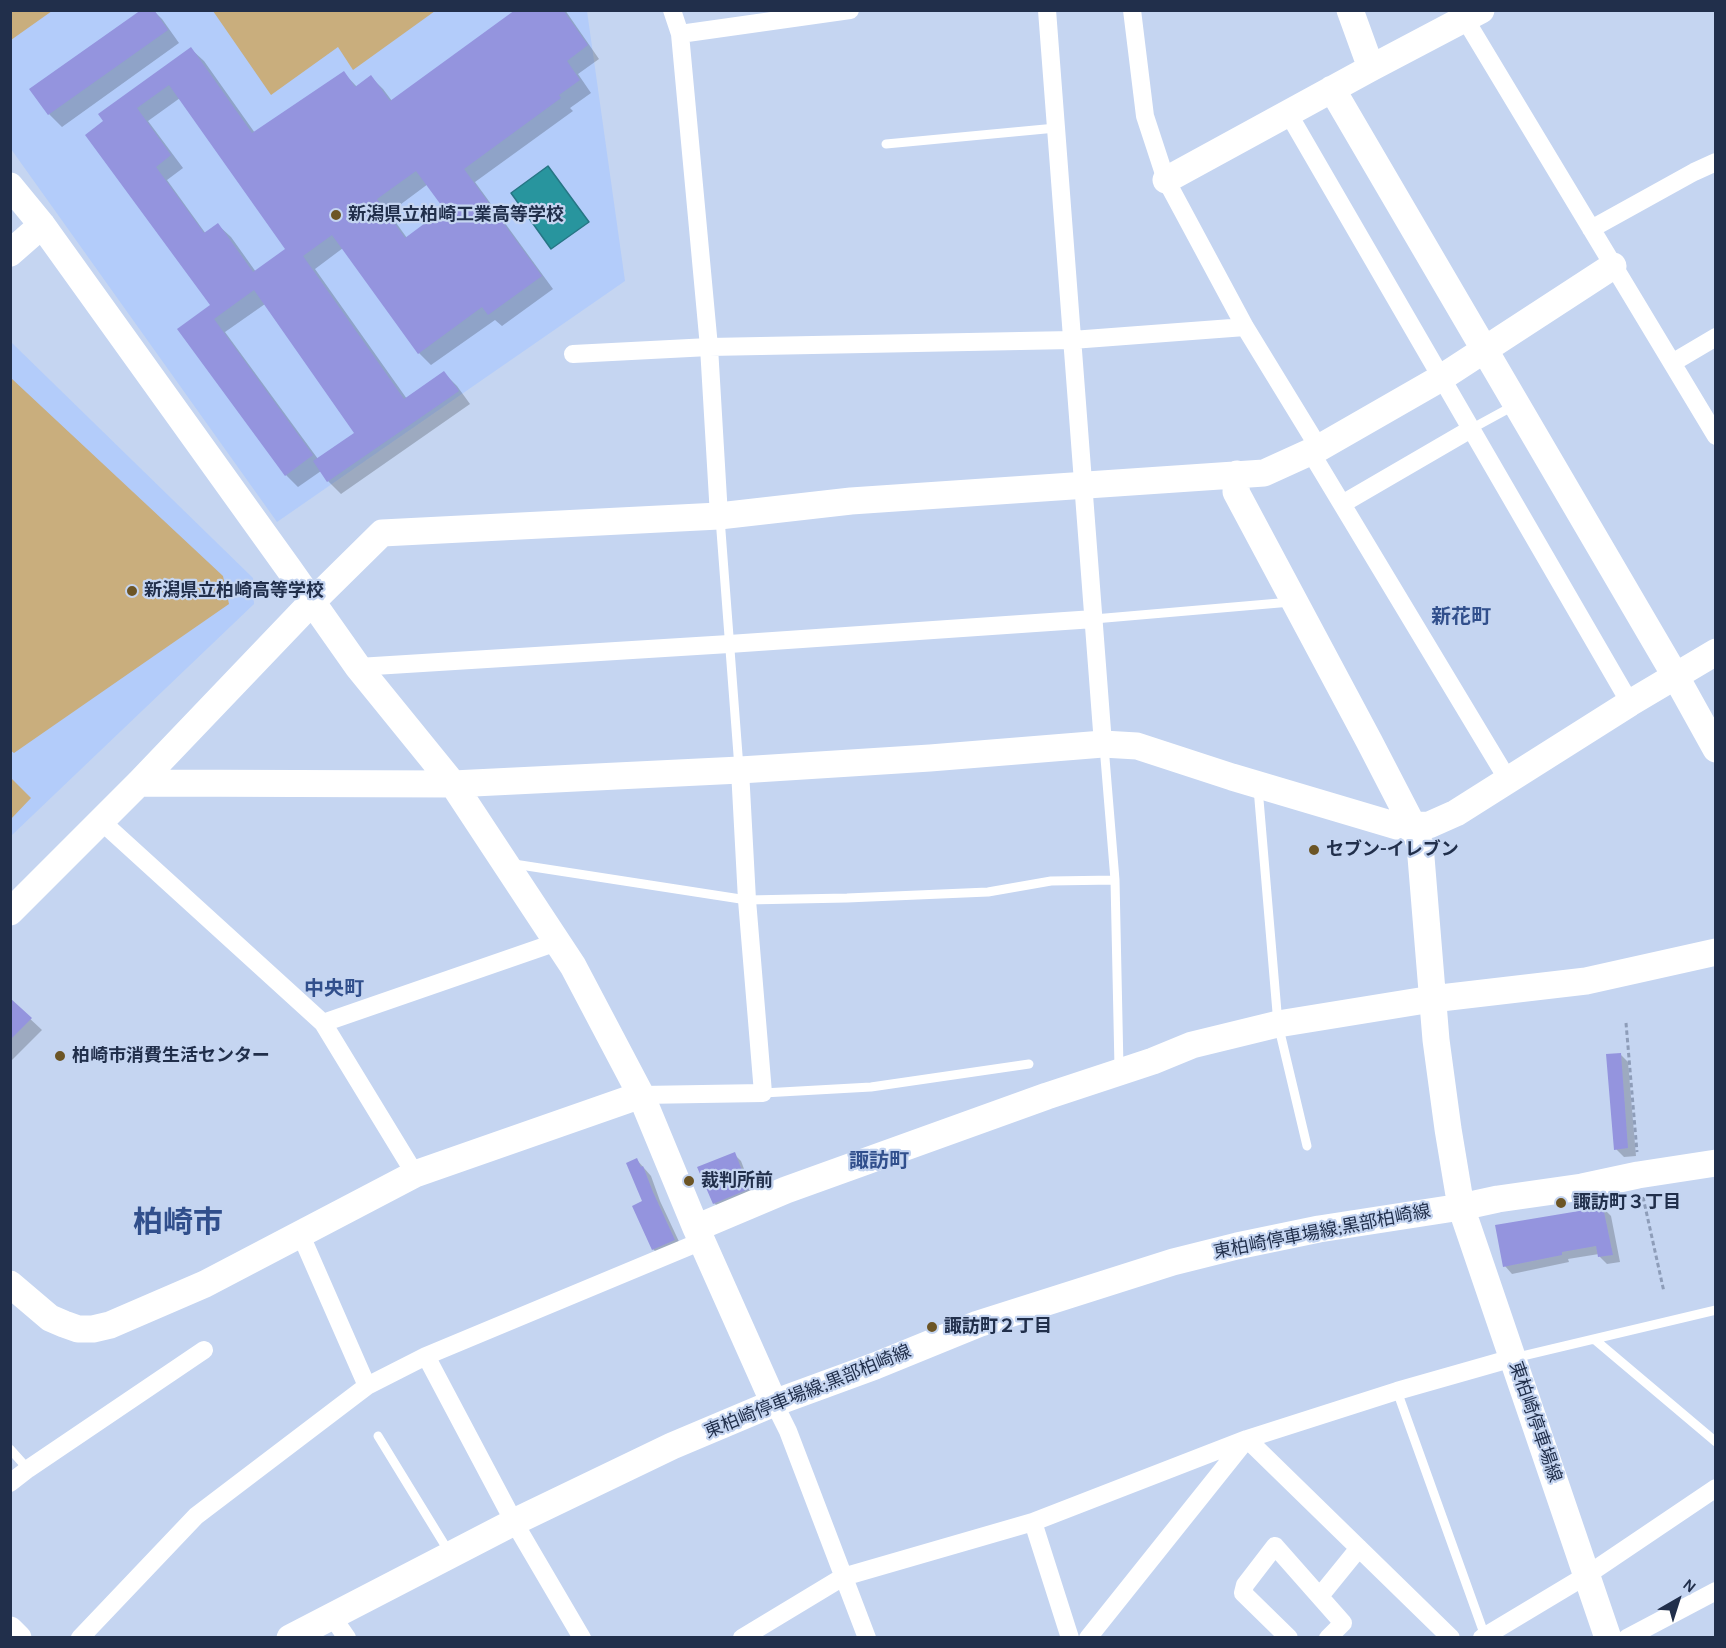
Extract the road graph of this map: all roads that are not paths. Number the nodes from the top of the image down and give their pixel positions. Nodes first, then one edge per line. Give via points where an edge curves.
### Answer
1 (672, 10) edge
2 (850, 10) edge
3 (1047, 10) edge
4 (1132, 10) edge
5 (1350, 10) edge
6 (1473, 15) edge
7 (680, 34) junction
8 (1371, 68) junction
9 (1332, 89) junction
10 (1288, 113) junction
11 (1056, 128) junction
12 (886, 144) dead end
13 (1716, 162) edge
14 (1166, 180) junction
15 (10, 186) edge
16 (42, 225) junction
17 (1591, 229) junction
18 (10, 253) edge
19 (1614, 266) junction
20 (1245, 327) junction
21 (1716, 338) edge
22 (1072, 340) junction
23 (709, 347) junction
24 (1485, 350) junction
25 (573, 354) dead end
26 (1672, 363) junction
27 (1442, 378) junction
28 (1517, 404) junction
29 (1471, 429) junction
30 (1716, 436) edge
31 (1314, 450) junction
32 (1238, 474) junction
33 (1083, 484) junction
34 (1342, 504) junction
35 (719, 516) junction
36 (312, 602) junction
37 (1294, 602) junction
38 (1094, 619) junction
39 (729, 644) junction
40 (1716, 652) edge
41 (358, 667) junction
42 (1676, 676) junction
43 (1630, 703) junction
44 (1103, 744) junction
45 (1716, 748) edge
46 (740, 770) junction
47 (1508, 780) junction
48 (139, 783) junction
49 (453, 784) junction
50 (1258, 785) junction
51 (101, 821) junction
52 (1413, 826) junction
53 (505, 863) junction
54 (1115, 880) junction
55 (747, 900) junction
56 (10, 912) edge
57 (557, 942) junction
58 (1716, 952) edge
59 (1432, 999) junction
60 (323, 1023) junction
61 (1278, 1024) junction
62 (1029, 1064) dead end
63 (1119, 1072) junction
64 (763, 1093) junction
65 (641, 1095) junction
66 (1307, 1146) dead end
67 (1716, 1163) edge
68 (415, 1174) junction
69 (1461, 1207) junction
70 (300, 1233) junction
71 (699, 1235) junction
72 (10, 1284) edge
73 (1716, 1310) edge
74 (1594, 1339) junction
75 (204, 1350) dead end
76 (426, 1356) junction
77 (1514, 1358) junction
78 (367, 1386) junction
79 (1396, 1391) junction
80 (774, 1403) junction
81 (378, 1436) dead end
82 (1247, 1438) junction
83 (1716, 1442) edge
84 (10, 1449) edge
85 (28, 1469) junction
86 (10, 1483) edge
87 (1716, 1488) edge
88 (514, 1522) junction
89 (1033, 1522) junction
90 (1359, 1548) junction
91 (451, 1555) junction
92 (1587, 1575) junction
93 (843, 1577) junction
94 (1716, 1591) edge
95 (1320, 1596) junction
96 (331, 1615) junction
97 (10, 1630) edge
98 (1483, 1637) edge
99 (18, 1638) edge
100 (80, 1638) edge
101 (290, 1638) edge
102 (347, 1638) edge
103 (582, 1638) edge
104 (742, 1638) edge
105 (867, 1638) edge
106 (1070, 1638) edge
107 (1088, 1638) edge
108 (1289, 1638) edge
109 (1328, 1638) edge
110 (1451, 1638) edge
111 (1608, 1638) edge
112 (1627, 1638) edge

1 - 7 street
2 - 7 street
3 - 11 street
4 - 14 street via 1145,117
5 - 8 street
6 - 8 street
6 - 17 street
7 - 23 street
8 - 9 street
9 - 10 street
9 - 24 street
10 - 14 street
10 - 27 street
11 - 12 lane
11 - 22 street
13 - 17 street
14 - 20 street
15 - 16 street
16 - 18 street
16 - 36 street
17 - 19 street
19 - 24 street
19 - 26 street
20 - 22 street
20 - 31 street
21 - 26 street
22 - 23 street
22 - 33 street
23 - 25 street
23 - 35 street
24 - 27 street
24 - 28 street
26 - 30 street
27 - 29 street
27 - 31 street
28 - 29 lane
28 - 42 street
29 - 34 street
29 - 43 street
31 - 32 street via 1264,473
31 - 34 street
32 - 33 street
32 - 37 street, 東柏崎停車場線 via 1236,492
33 - 35 street via 851,501
33 - 38 street
34 - 47 street
35 - 36 street via 382,533
35 - 39 lane
36 - 41 street
36 - 48 street
37 - 38 lane
37 - 52 street, 東柏崎停車場線
38 - 39 street
38 - 44 street
39 - 41 street
39 - 46 lane
40 - 42 street
41 - 49 street
42 - 43 street
42 - 45 street
43 - 47 street
44 - 46 street
44 - 50 street via 1137,746
44 - 54 lane
46 - 49 street
46 - 55 street
47 - 52 street via 1456,813 1429,825
48 - 49 street
48 - 51 street
49 - 53 street
50 - 52 street via 1397,826
50 - 61 lane
51 - 56 street
51 - 60 street
52 - 59 street, 東柏崎停車場線 via 1420,845
53 - 55 lane
53 - 57 street
54 - 55 lane via 1051,881 988,892
54 - 63 lane
55 - 64 street
57 - 60 street
57 - 65 street
58 - 59 street via 1586,981
59 - 61 street
59 - 69 street, 東柏崎停車場線
60 - 68 street
61 - 63 street via 1192,1045
61 - 66 lane
62 - 64 lane via 871,1087
63 - 71 street via 786,1190
64 - 65 street
65 - 68 street
65 - 71 street
67 - 69 street, 東柏崎停車場線;黒部柏崎線
68 - 70 street
69 - 77 street, 東柏崎停車場線
69 - 80 street, 東柏崎停車場線;黒部柏崎線 via 1319,1229 1173,1262 978,1324
70 - 72 street via 205,1284 93,1329 78,1329 50,1318
70 - 78 street
71 - 76 street
71 - 80 street
73 - 74 lane
74 - 77 lane
74 - 83 lane
75 - 85 street
76 - 78 street
76 - 88 street
77 - 79 street
77 - 92 street, 東柏崎停車場線
78 - 100 street via 196,1516
79 - 82 street
79 - 98 lane
80 - 88 street, 東柏崎停車場線;黒部柏崎線 via 672,1446
80 - 93 street
81 - 91 lane
82 - 89 street
82 - 90 street
82 - 107 street
84 - 85 lane
85 - 86 street
87 - 92 street
88 - 91 street, 東柏崎停車場線;黒部柏崎線
88 - 103 street
89 - 93 street
89 - 106 street
90 - 95 street
90 - 110 street
91 - 96 street, 東柏崎停車場線;黒部柏崎線
92 - 98 street
92 - 111 street, 東柏崎停車場線
93 - 104 street
93 - 105 street
94 - 112 street
95 - 108 street via 1275,1546 1243,1593
95 - 109 street via 1343,1623
96 - 101 street, 東柏崎停車場線;黒部柏崎線
96 - 102 street
97 - 99 street

